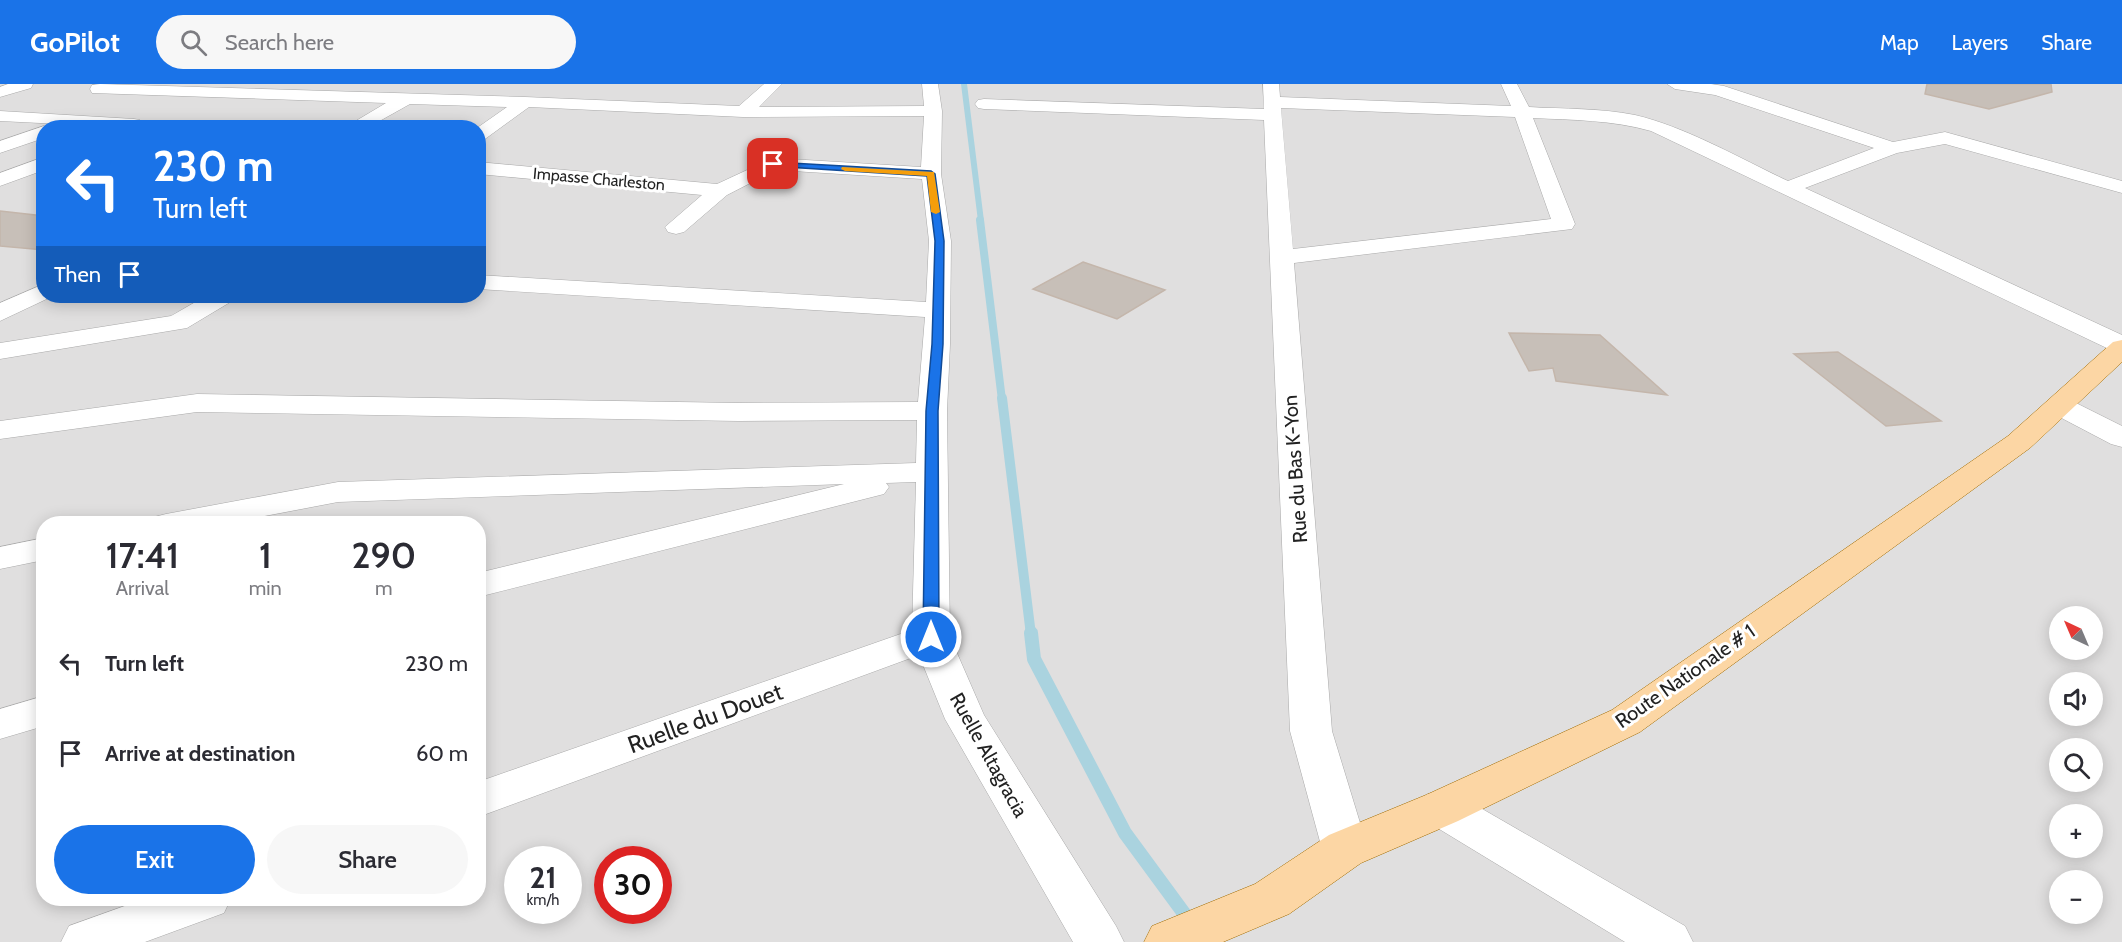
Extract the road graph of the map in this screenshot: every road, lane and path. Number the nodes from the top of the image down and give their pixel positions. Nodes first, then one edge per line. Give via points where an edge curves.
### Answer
1 (26, 84) edge
2 (110, 84) edge
3 (774, 84) edge
4 (1509, 84) edge
5 (1675, 84) edge
6 (0, 92) edge
7 (210, 94) junction
8 (931, 98) edge
9 (407, 99) junction
10 (1272, 101) edge
11 (525, 102) junction
12 (984, 104) dead end
13 (178, 107) dead end
14 (743, 112) junction
15 (1522, 112) junction
16 (0, 116) edge
17 (156, 116) dead end
18 (61, 120) edge
19 (146, 120) edge
20 (368, 120) edge
21 (486, 129) edge
22 (36, 135) edge
23 (0, 147) edge
24 (1892, 148) junction
25 (36, 166) edge
26 (486, 169) edge
27 (931, 174) junction
28 (0, 180) edge
29 (2122, 187) edge
30 (1786, 188) junction
31 (720, 191) junction
32 (676, 228) dead end
33 (1282, 257) junction
34 (486, 282) edge
35 (36, 295) edge
36 (211, 303) edge
37 (938, 310) junction
38 (0, 313) edge
39 (2122, 346) edge
40 (0, 351) edge
41 (2060, 406) junction
42 (932, 411) junction
43 (0, 430) edge
44 (2122, 438) edge
45 (932, 472) junction
46 (209, 516) edge
47 (36, 551) edge
48 (0, 558) edge
49 (486, 583) edge
50 (931, 637) junction
51 (36, 713) edge
52 (0, 724) edge
53 (486, 797) edge
54 (1442, 808) junction
55 (1345, 849) junction
56 (185, 906) edge
57 (86, 942) edge
58 (1099, 942) edge
59 (1169, 942) edge
60 (1668, 942) edge

1 - 6 street
2 - 7 street via 98,89
3 - 14 street
4 - 15 street
5 - 24 street via 1718,90
7 - 9 street
7 - 13 street
8 - 14 street
8 - 27 street, Ruelle Altagracia
9 - 11 street
9 - 20 street
10 - 12 street
10 - 15 street
10 - 33 street, Rue du Bas K-Yon
11 - 14 street
11 - 21 street
15 - 30 street via 1610,117 1657,127
15 - 33 street via 1564,224
16 - 18 street
17 - 19 street
22 - 23 street
24 - 29 street via 1945,138
24 - 30 street
25 - 28 street
26 - 31 street, Impasse Charleston
27 - 31 street via 773,164
27 - 37 street, Ruelle Altagracia via 940,241
30 - 39 street
31 - 32 street
33 - 55 street, Rue du Bas K-Yon via 1311,731
34 - 37 street
35 - 38 street
36 - 40 street via 178,323
37 - 42 street, Ruelle Altagracia
39 - 41 main road, Route Nationale # 1
41 - 44 street
41 - 54 main road, Route Nationale # 1 via 2019,442 1626,721
42 - 43 street via 739,412 197,403
42 - 45 street, Ruelle Altagracia
45 - 46 street via 338,492
45 - 49 street
45 - 50 street, Ruelle Altagracia
47 - 48 street
50 - 53 street, Ruelle du Douet
50 - 58 street, Ruelle Altagracia via 964,719
51 - 52 street
54 - 55 main road, Route Nationale # 1
54 - 60 street
55 - 59 main road, Route Nationale # 1 via 1272,899
56 - 57 street

